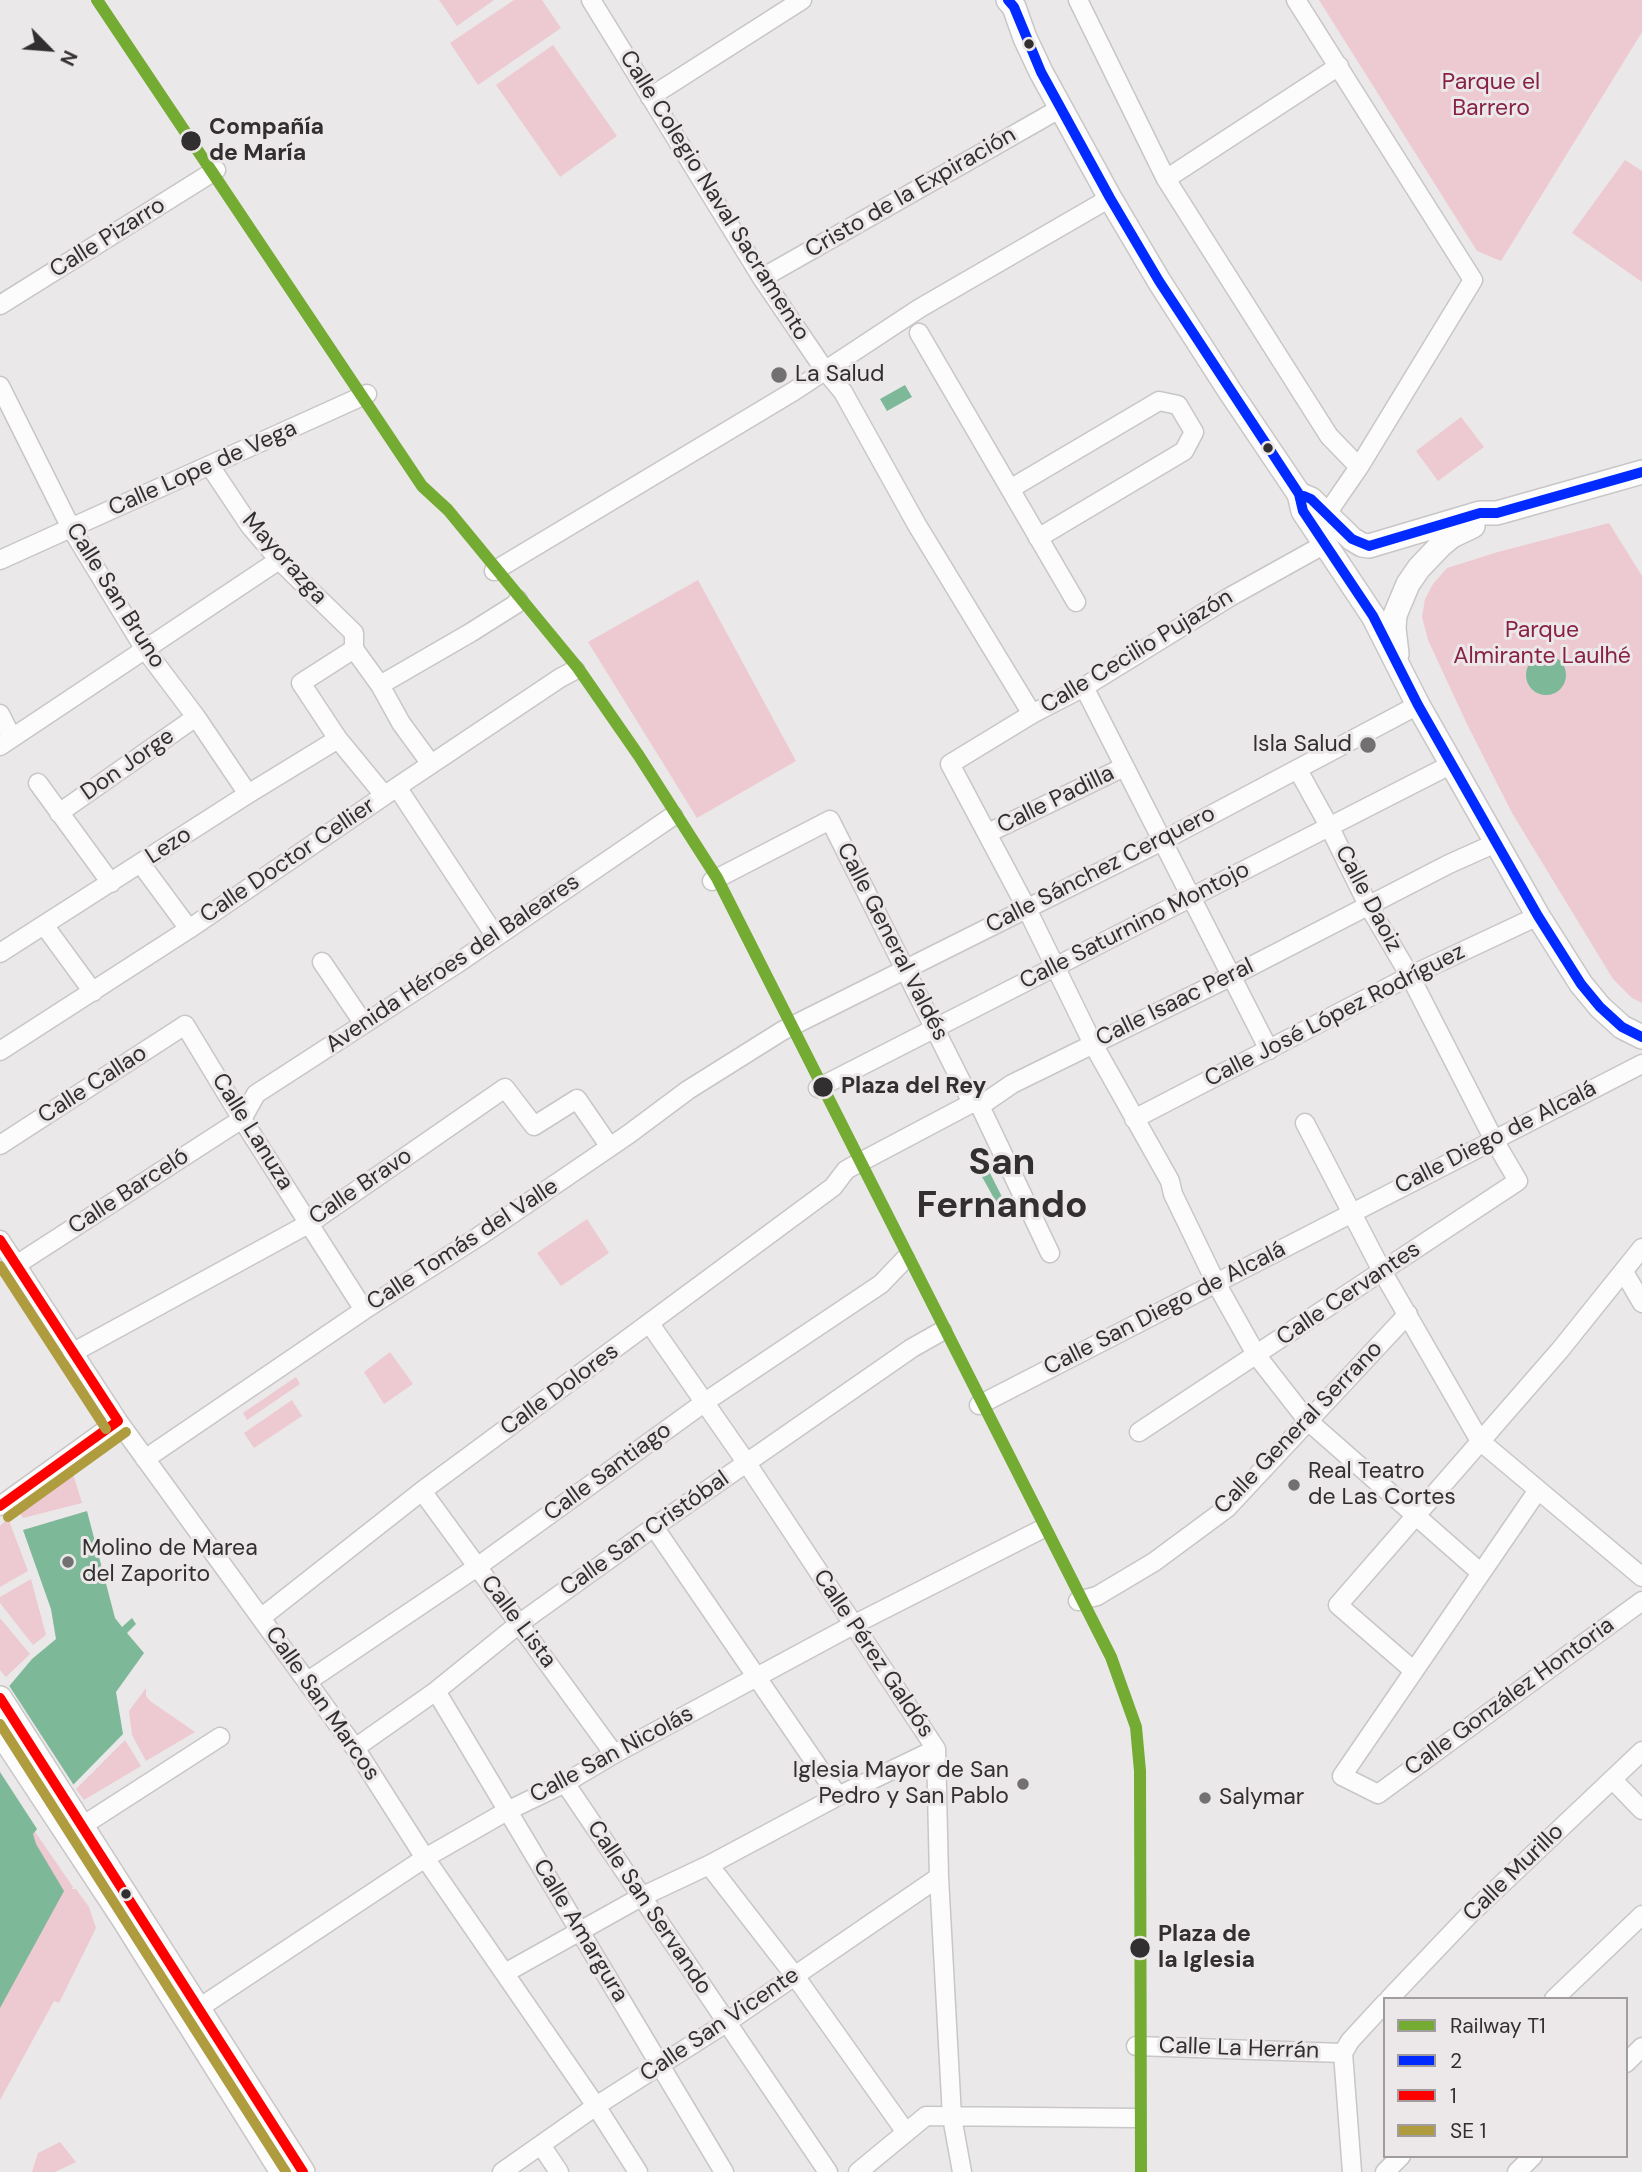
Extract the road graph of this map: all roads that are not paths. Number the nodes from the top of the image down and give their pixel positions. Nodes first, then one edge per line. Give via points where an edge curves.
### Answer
1 (592, 0) edge
2 (802, 0) edge
3 (1078, 0) edge
4 (1296, 0) edge
5 (1013, 2) edge
6 (1339, 65) junction
7 (650, 97) junction
8 (1061, 108) junction
9 (216, 170) dead end
10 (1166, 179) junction
11 (1110, 198) junction
12 (762, 278) junction
13 (0, 305) edge
14 (919, 333) dead end
15 (824, 369) junction
16 (0, 386) edge
17 (366, 394) dead end
18 (210, 466) junction
19 (1359, 467) junction
20 (1642, 472) edge
21 (1010, 489) junction
22 (1299, 494) junction
23 (1497, 513) junction
24 (1326, 515) junction
25 (71, 528) junction
26 (1038, 538) junction
27 (1325, 544) junction
28 (0, 560) edge
29 (279, 560) junction
30 (494, 571) dead end
31 (518, 600) dead end
32 (1076, 602) dead end
33 (144, 648) junction
34 (354, 649) junction
35 (1399, 668) junction
36 (575, 670) dead end
37 (380, 685) junction
38 (1084, 687) junction
39 (1418, 705) junction
40 (0, 714) edge
41 (1032, 714) junction
42 (196, 717) junction
43 (338, 739) junction
44 (6, 742) edge
45 (432, 764) junction
46 (1452, 764) junction
47 (1124, 767) junction
48 (1298, 771) junction
49 (38, 783) dead end
50 (391, 791) junction
51 (248, 794) junction
52 (60, 813) junction
53 (673, 816) dead end
54 (1329, 826) junction
55 (988, 833) junction
56 (1162, 841) junction
57 (1496, 843) junction
58 (141, 864) junction
59 (712, 881) dead end
60 (111, 883) junction
61 (1191, 899) junction
62 (1368, 905) junction
63 (1026, 907) junction
64 (1538, 916) junction
65 (44, 925) junction
66 (189, 929) junction
67 (496, 937) junction
68 (0, 953) edge
69 (323, 962) dead end
70 (1056, 966) junction
71 (905, 970) junction
72 (1230, 976) junction
73 (1409, 976) junction
74 (93, 992) junction
75 (363, 1024) junction
76 (185, 1025) joint
77 (936, 1027) junction
78 (782, 1031) joint
79 (1642, 1037) edge
80 (1093, 1044) junction
81 (1269, 1049) junction
82 (0, 1051) edge
83 (1642, 1064) edge
84 (818, 1088) dead end
85 (976, 1104) junction
86 (242, 1119) junction
87 (1134, 1119) junction
88 (1304, 1124) dead end
89 (1494, 1140) junction
90 (0, 1145) edge
91 (610, 1147) junction
92 (857, 1163) joint
93 (1350, 1213) junction
94 (310, 1223) junction
95 (0, 1240) edge
96 (1642, 1248) edge
97 (1050, 1253) dead end
98 (905, 1259) dead end
99 (16, 1265) junction
100 (1382, 1271) junction
101 (1624, 1272) junction
102 (1216, 1283) junction
103 (1642, 1303) edge
104 (364, 1310) junction
105 (1408, 1314) junction
106 (650, 1324) junction
107 (942, 1331) dead end
108 (72, 1353) junction
109 (1257, 1356) junction
110 (705, 1402) junction
111 (979, 1405) dead end
112 (1307, 1420) junction
113 (118, 1421) junction
114 (1139, 1432) dead end
115 (1480, 1441) junction
116 (145, 1459) junction
117 (746, 1462) junction
118 (1538, 1490) junction
119 (422, 1491) junction
120 (0, 1506) edge
121 (1415, 1516) junction
122 (654, 1527) junction
123 (1040, 1530) dead end
124 (477, 1567) junction
125 (1481, 1573) junction
126 (1642, 1577) edge
127 (1078, 1601) dead end
128 (1642, 1601) edge
129 (262, 1617) junction
130 (520, 1623) junction
131 (853, 1625) junction
132 (1414, 1671) junction
133 (756, 1677) junction
134 (308, 1681) junction
135 (436, 1691) junction
136 (0, 1698) edge
137 (0, 1732) edge
138 (220, 1737) dead end
139 (355, 1748) junction
140 (936, 1749) junction
141 (1642, 1751) edge
142 (614, 1754) junction
143 (1613, 1780) junction
144 (565, 1783) junction
145 (838, 1796) junction
146 (60, 1809) junction
147 (1642, 1810) edge
148 (507, 1811) junction
149 (82, 1826) junction
150 (425, 1858) junction
151 (709, 1866) junction
152 (939, 1877) junction
153 (641, 1897) junction
154 (1642, 1915) edge
155 (580, 1931) junction
156 (505, 1973) junction
157 (794, 1976) junction
158 (1391, 1997) edge
159 (1556, 1997) edge
160 (1383, 2005) edge
161 (199, 2008) junction
162 (726, 2023) junction
163 (1136, 2046) dead end
164 (1642, 2047) edge
165 (1343, 2053) junction
166 (1628, 2061) edge
167 (660, 2066) junction
168 (597, 2106) junction
169 (952, 2117) junction
170 (1136, 2118) dead end
171 (905, 2131) junction
172 (541, 2145) junction
173 (1399, 2158) edge
174 (1531, 2158) edge
175 (282, 2172) edge
176 (303, 2172) edge
177 (502, 2172) edge
178 (559, 2172) edge
179 (638, 2172) edge
180 (724, 2172) edge
181 (828, 2172) edge
182 (858, 2172) edge
183 (962, 2172) edge
184 (1352, 2172) edge
185 (1385, 2172) edge
186 (1517, 2172) edge

1 - 7 street, Calle Colegio Naval Sacramento
2 - 7 street
3 - 10 street
4 - 6 street
5 - 8 street via 1025,38
6 - 10 street
6 - 19 street via 1473,280
7 - 12 street, Calle Colegio Naval Sacramento
8 - 11 street
8 - 12 street, Cristo de la Expiración
9 - 13 street, Calle Pizarro
10 - 19 street via 1329,436
11 - 15 street via 919,308
11 - 22 street
12 - 15 street, Calle Colegio Naval Sacramento
14 - 21 street
15 - 30 street
15 - 41 street, Calle Colegio Naval Sacramento via 843,392 917,525
16 - 25 street, Calle San Bruno
17 - 18 street, Calle Lope de Vega
18 - 25 street, Calle Lope de Vega
18 - 29 street, Mayorazga
19 - 24 street
20 - 23 street
21 - 26 street
21 - 26 street via 1159,401 1178,405 1194,432 1184,451
22 - 24 street
22 - 27 street via 1303,510
23 - 24 street via 1480,513 1369,546 1353,539
23 - 35 street via 1452,536 1408,584 1394,628
25 - 28 street, Calle Lope de Vega
25 - 33 street, Calle San Bruno
26 - 32 street
27 - 35 street via 1373,616
27 - 38 street, Calle Cecilio Pujazón
29 - 33 street
29 - 34 street, Mayorazga via 354,632
31 - 37 street
33 - 42 street, Calle San Bruno
33 - 44 street
34 - 37 street, Mayorazga
34 - 43 street via 302,683
35 - 39 street
36 - 45 street, Calle Doctor Cellier
37 - 45 street, Mayorazga
38 - 41 street, Calle Cecilio Pujazón
38 - 47 street
39 - 46 street
39 - 48 street, Calle Sánchez Cerquero
40 - 44 street
41 - 55 street, Calle Cecilio Pujazón via 950,764
42 - 51 street, Calle San Bruno
42 - 52 street, Don Jorge
43 - 50 street
43 - 51 street, Lezo
45 - 50 street, Calle Doctor Cellier
46 - 54 street, Calle Saturnino Montojo
46 - 57 street
47 - 55 street, Calle Padilla
47 - 56 street
48 - 54 street, Calle Daoiz
48 - 56 street, Calle Sánchez Cerquero
49 - 52 street
50 - 66 street, Calle Doctor Cellier
50 - 67 street
51 - 58 street, Lezo
52 - 60 street
53 - 67 street, Avenida Héroes del Baleares
54 - 61 street, Calle Saturnino Montojo
54 - 62 street, Calle Daoiz
55 - 63 street
56 - 61 street
56 - 63 street, Calle Sánchez Cerquero
57 - 62 street, Calle Isaac Peral
57 - 64 street
58 - 60 street, Lezo
58 - 66 street
59 - 71 street, Calle General Valdés via 830,820
60 - 65 street, Lezo
61 - 70 street, Calle Saturnino Montojo
61 - 72 street
62 - 72 street, Calle Isaac Peral
62 - 73 street, Calle Daoiz
63 - 70 street
63 - 71 street, Calle Sánchez Cerquero
64 - 73 street, Calle José López Rodríguez
64 - 79 street via 1600,1007
65 - 68 street, Lezo
65 - 74 street
66 - 74 street, Calle Doctor Cellier
67 - 75 street, Avenida Héroes del Baleares
69 - 75 street
70 - 77 street, Calle Saturnino Montojo
70 - 80 street
71 - 77 street, Calle General Valdés
71 - 78 street, Calle Sánchez Cerquero
72 - 80 street, Calle Isaac Peral
72 - 81 street
73 - 81 street, Calle José López Rodríguez
73 - 89 street, Calle Daoiz
74 - 82 street, Calle Doctor Cellier
75 - 86 street, Avenida Héroes del Baleares via 256,1094
76 - 86 street, Calle Lanuza
76 - 90 street, Calle Callao
77 - 84 street, Calle Saturnino Montojo
77 - 85 street, Calle General Valdés
78 - 91 street, Calle Tomás del Valle via 688,1090
80 - 85 street, Calle Isaac Peral
80 - 87 street
81 - 87 street, Calle José López Rodríguez
83 - 89 street, Calle Diego de Alcalá
85 - 92 street, Calle Isaac Peral
85 - 97 street
86 - 94 street, Calle Lanuza
86 - 99 street, Calle Barceló
87 - 102 street via 1170,1181
88 - 93 street
89 - 93 street, Calle Diego de Alcalá
89 - 100 street, Calle Cervantes via 1518,1181
91 - 94 street, Calle Bravo via 577,1099 534,1126 505,1088
91 - 104 street, Calle Tomás del Valle
92 - 106 street, Calle Dolores via 834,1187
93 - 100 street
93 - 102 street, Calle San Diego de Alcalá
94 - 104 street, Calle Lanuza
94 - 108 street, Calle Bravo
95 - 99 street, Calle San Marcos
96 - 101 street
98 - 110 street, Calle Santiago via 881,1284
99 - 108 street, Calle San Marcos
100 - 105 street
100 - 109 street, Calle Cervantes
101 - 103 street
101 - 115 street
102 - 109 street
102 - 111 street, Calle San Diego de Alcalá
104 - 116 street, Calle Tomás del Valle
105 - 112 street, Calle General Serrano
105 - 115 street
106 - 110 street, Calle Pérez Galdós
106 - 119 street, Calle Dolores
107 - 117 street, Calle San Cristóbal
108 - 113 street, Calle San Marcos
109 - 112 street
109 - 114 street, Calle Cervantes
110 - 117 street, Calle Pérez Galdós
110 - 124 street, Calle Santiago
112 - 121 street
112 - 127 street, Calle General Serrano via 1227,1508 1154,1562 1097,1596
113 - 116 street, Calle San Marcos
113 - 120 street
115 - 118 street
115 - 121 street
116 - 129 street, Calle San Marcos
117 - 122 street, Calle San Cristóbal
117 - 131 street, Calle Pérez Galdós
118 - 125 street
118 - 126 street
119 - 124 street, Calle Lista
119 - 129 street, Calle Dolores
121 - 125 street
121 - 132 street via 1338,1605
122 - 130 street, Calle San Cristóbal
122 - 133 street
123 - 131 street, Calle San Nicolás
124 - 130 street, Calle Lista
124 - 134 street, Calle Santiago
125 - 132 street
128 - 132 street, Calle González Hontoria via 1378,1794 1342,1776
129 - 134 street, Calle San Marcos
130 - 135 street, Calle San Cristóbal
130 - 142 street, Calle Lista
131 - 133 street, Calle San Nicolás
131 - 140 street, Calle Pérez Galdós
133 - 142 street, Calle San Nicolás
133 - 145 street
134 - 139 street, Calle San Marcos
135 - 139 street, Calle San Cristóbal
135 - 148 street, Calle Amargura
136 - 146 street
137 - 146 street
138 - 149 street
139 - 150 street, Calle San Marcos
140 - 145 street
140 - 152 street, Calle Pérez Galdós
141 - 143 street, Calle Murillo
142 - 144 street, Calle San Nicolás
143 - 147 street
143 - 158 street, Calle Murillo via 1468,1916
144 - 148 street, Calle San Nicolás
144 - 153 street, Calle San Servando
145 - 151 street
146 - 149 street
146 - 175 street
148 - 150 street, Calle San Nicolás
148 - 155 street, Calle Amargura
149 - 161 street
150 - 156 street, Calle San Marcos
150 - 161 street, Calle San Nicolás
151 - 153 street
151 - 157 street
152 - 157 street, Calle San Vicente
152 - 169 street, Calle Pérez Galdós
153 - 155 street
153 - 162 street, Calle San Servando
154 - 159 street
155 - 156 street
155 - 167 street, Calle Amargura
156 - 168 street, Calle San Marcos
157 - 162 street, Calle San Vicente
157 - 171 street
160 - 165 street
161 - 176 street
162 - 167 street, Calle San Vicente
162 - 181 street, Calle San Servando
163 - 165 street, Calle La Herrán
164 - 166 street
165 - 184 street
167 - 168 street, Calle San Vicente
167 - 180 street, Calle Amargura
168 - 172 street, Calle San Vicente
168 - 179 street, Calle San Marcos
169 - 170 street
169 - 171 street via 926,2116
169 - 183 street, Calle Pérez Galdós
171 - 182 street
172 - 177 street, Calle San Vicente
172 - 178 street
173 - 185 street
174 - 186 street

